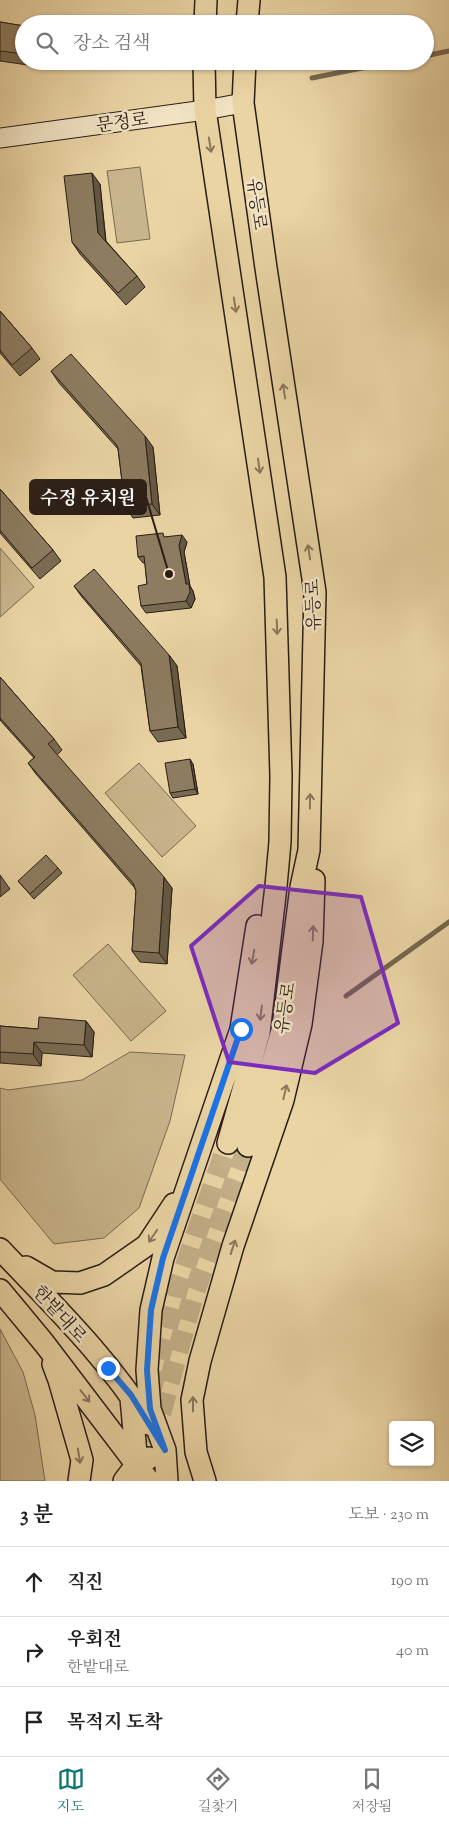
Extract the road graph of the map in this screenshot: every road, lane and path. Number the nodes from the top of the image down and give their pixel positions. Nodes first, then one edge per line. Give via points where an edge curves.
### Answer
1 (206, 0) edge
2 (249, 0) edge
3 (205, 15) edge
4 (248, 15) edge
5 (204, 70) edge
6 (245, 70) edge
7 (243, 103) junction
8 (205, 110) junction
9 (0, 138) edge
10 (280, 842) junction
11 (309, 850) junction
12 (196, 1165) junction
13 (0, 1248) edge
14 (0, 1290) edge
15 (44, 1343) junction
16 (131, 1395) junction
17 (165, 1450) junction
18 (140, 1475) edge
19 (79, 1481) edge
20 (124, 1481) edge
21 (166, 1481) edge
22 (182, 1481) edge
23 (205, 1481) edge

1 - 3 main road
2 - 4 main road
5 - 8 main road, 유등로
6 - 7 main road, 유등로
7 - 8 main road, 문정로
11 -> 7 main road, 유등로 via 315,592
8 - 9 main road, 문정로
8 -> 10 main road, 유등로 via 276,577
10 -> 11 main road, 유등로 via 259,1033 238,1144 283,1027 301,887
10 -> 12 main road via 264,872 241,1029
23 -> 11 main road via 196,1452 192,1400 233,1246 283,1100 301,1024 312,942 315,881
12 -> 13 main road via 147,1245 104,1275 80,1283 52,1282
12 - 17 main road via 163,1258 151,1310 147,1370 150,1409
13 - 16 main road, 한밭대로 via 72,1325
14 - 15 main road, 한밭대로
15 -> 18 main road, 한밭대로
15 -> 19 main road via 59,1380 82,1460
16 - 17 main road, 한밭대로
16 - 18 main road
17 - 18 main road
17 - 21 main road
17 - 22 main road, 한밭대로
18 - 20 main road

